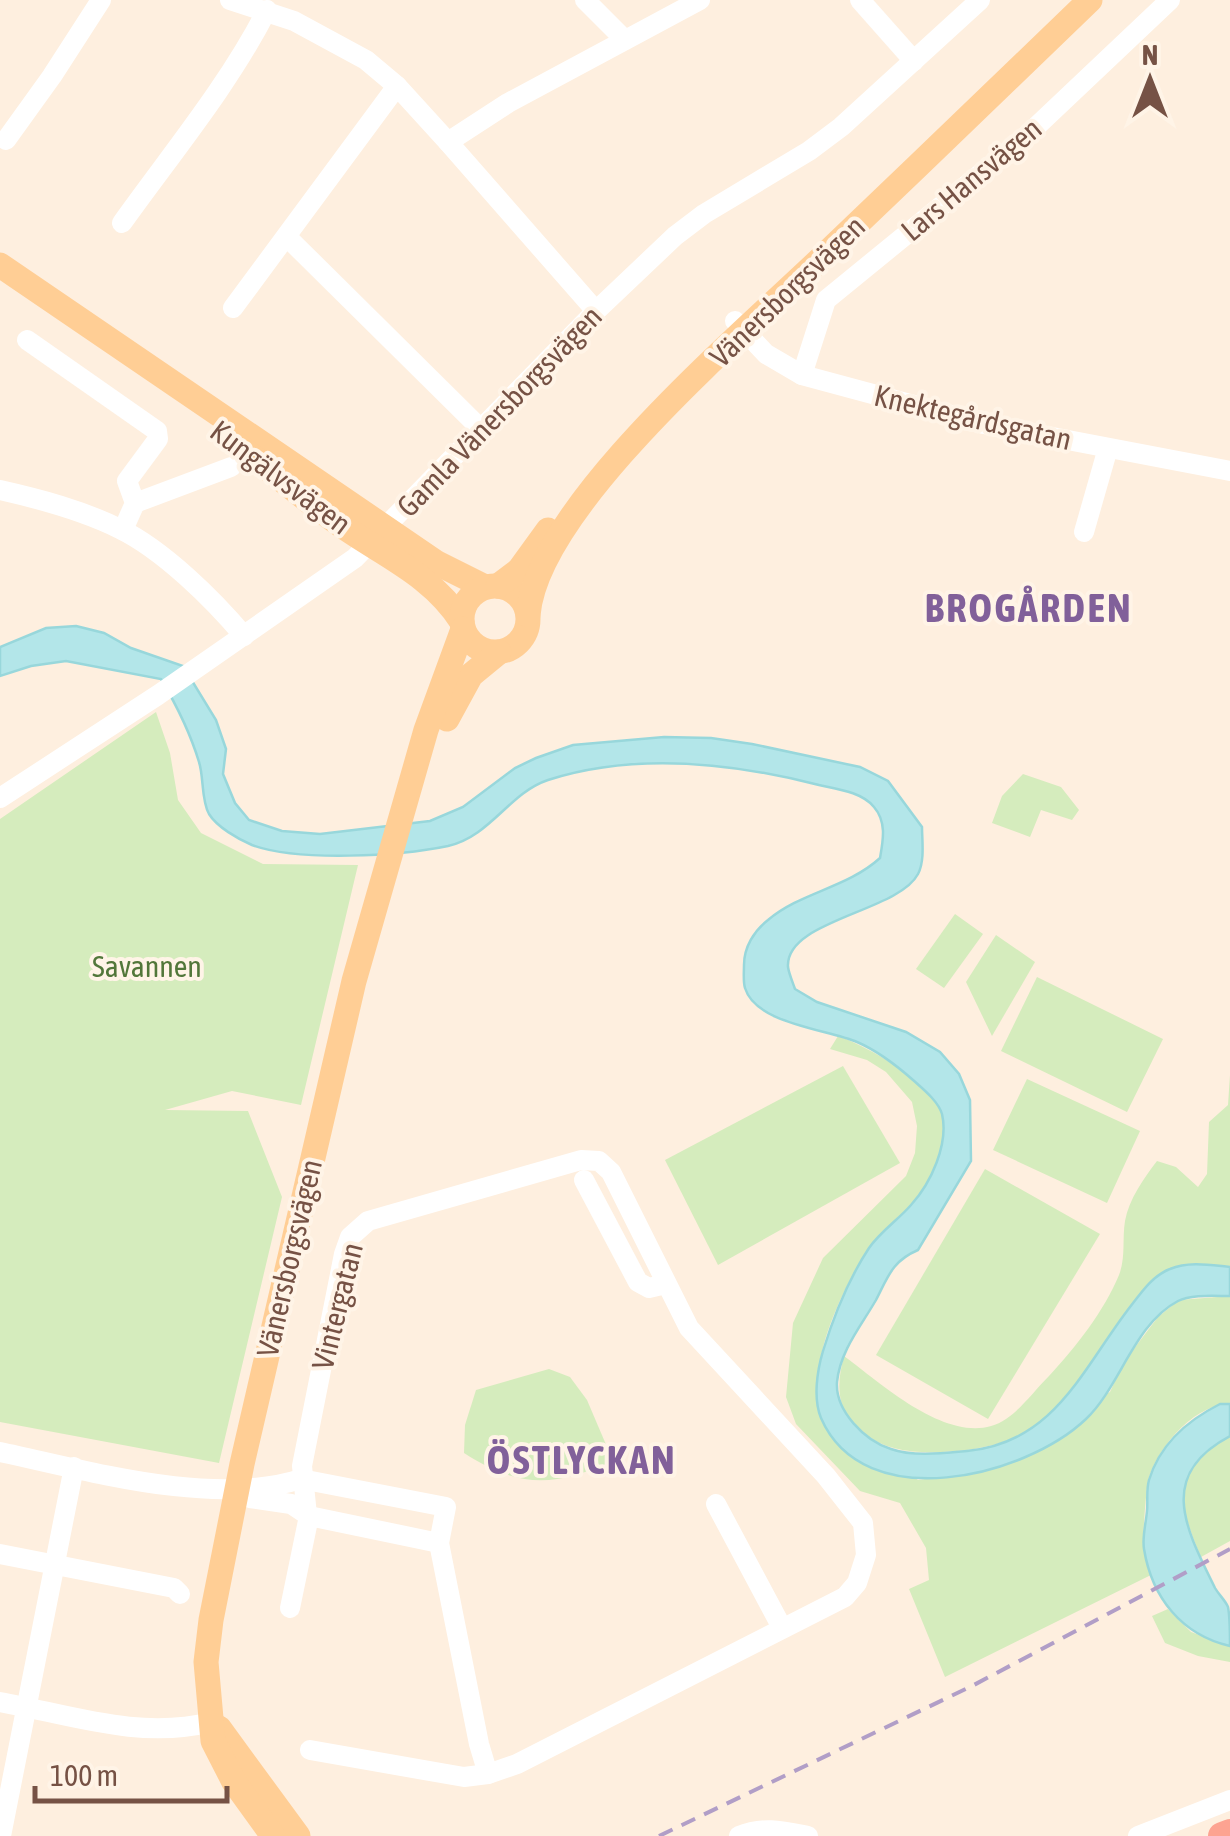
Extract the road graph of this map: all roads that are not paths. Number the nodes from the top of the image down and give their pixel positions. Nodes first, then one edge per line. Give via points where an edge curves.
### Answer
1 (101, 0) edge
2 (230, 0) edge
3 (300, 0) edge
4 (585, 0) edge
5 (700, 0) edge
6 (860, 0) edge
7 (980, 0) edge
8 (1070, 0) edge
9 (1090, 0) edge
10 (1170, 0) edge
11 (267, 10) junction
12 (294, 21) junction
13 (625, 40) junction
14 (914, 61) junction
15 (397, 86) junction
16 (6, 140) dead end
17 (448, 142) junction
18 (122, 222) dead end
19 (287, 237) junction
20 (0, 265) edge
21 (234, 308) dead end
22 (596, 311) junction
23 (740, 326) junction
24 (27, 340) dead end
25 (802, 375) junction
26 (482, 430) junction
27 (1108, 448) junction
28 (231, 467) dead end
29 (1230, 472) edge
30 (0, 490) edge
31 (135, 502) junction
32 (123, 530) junction
33 (1084, 532) dead end
34 (378, 535) junction
35 (492, 587) junction
36 (528, 616) junction
37 (462, 625) junction
38 (244, 636) junction
39 (498, 652) junction
40 (0, 798) edge
41 (407, 800) junction
42 (584, 1180) dead end
43 (666, 1284) junction
44 (0, 1452) edge
45 (74, 1468) junction
46 (301, 1479) junction
47 (237, 1488) junction
48 (716, 1504) dead end
49 (308, 1515) junction
50 (438, 1543) junction
51 (0, 1554) edge
52 (55, 1564) junction
53 (180, 1594) dead end
54 (290, 1608) dead end
55 (780, 1624) dead end
56 (0, 1702) edge
57 (27, 1707) junction
58 (211, 1722) junction
59 (310, 1750) dead end
60 (488, 1774) junction
61 (1230, 1800) edge
62 (1230, 1832) edge
63 (2, 1836) edge
64 (273, 1836) edge
65 (298, 1836) edge
66 (739, 1836) edge
67 (808, 1836) edge
68 (1138, 1836) edge
69 (1222, 1836) edge

1 - 16 street
2 - 11 street
3 - 12 street
4 - 13 street
5 - 13 street
6 - 14 street
7 - 14 street, Gamla Vänersborgsvägen
8 - 23 main road, Vänersborgsvägen
9 - 23 main road, Vänersborgsvägen
10 - 25 street, Lars Hansvägen via 1022,140 838,288 820,314
11 - 12 street
11 - 18 street via 229,76
12 - 15 street via 366,60
13 - 17 street
14 - 22 street, Gamla Vänersborgsvägen via 809,151 675,236
15 - 17 street
15 - 19 street
17 - 22 street
19 - 21 street
19 - 26 street
20 - 34 main road, Kungälvsvägen
22 - 26 street, Gamla Vänersborgsvägen
23 - 25 street, Knektegårdsgatan via 766,354
23 - 35 main road, Vänersborgsvägen via 620,433 520,570
23 - 36 main road, Vänersborgsvägen via 596,485 558,539
24 - 31 street via 157,430 158,439 127,482
25 - 27 street, Knektegårdsgatan via 984,424
26 - 34 street, Gamla Vänersborgsvägen
27 - 29 street, Knektegårdsgatan
27 - 33 street
28 - 31 street
30 - 32 street
31 - 32 street
32 - 38 street via 187,578
34 - 35 main road, Kungälvsvägen
34 - 37 main road, Kungälvsvägen via 451,605
34 - 38 street, Gamla Vänersborgsvägen
35 - 36 main road via 518,595
35 - 37 main road via 470,597
36 - 39 main road via 522,639
37 - 39 main road via 476,647
37 - 41 main road, Vänersborgsvägen
38 - 40 street, Gamla Vänersborgsvägen
39 - 41 main road, Vänersborgsvägen via 462,690
41 - 47 main road, Vänersborgsvägen via 320,1120
42 - 43 street via 638,1282 649,1288
43 - 46 street, Vintergatan via 612,1172 599,1161 580,1160 368,1221 356,1228 344,1254
43 - 60 street via 688,1328 862,1522 866,1555 857,1583 845,1597
44 - 45 street
45 - 47 street
45 - 52 street
46 - 47 street
46 - 49 street, Vintergatan
46 - 50 street via 446,1507
47 - 49 street
47 - 58 main road, Vänersborgsvägen via 206,1662
48 - 55 street
49 - 50 street
49 - 54 street, Vintergatan
50 - 60 street
51 - 52 street
52 - 53 street
52 - 57 street
56 - 57 street
57 - 58 street via 141,1730
57 - 63 street
58 - 64 main road, Vänersborgsvägen via 224,1765
58 - 65 main road via 226,1733
59 - 60 street via 446,1775
61 - 68 street
62 - 69 highway
66 - 67 street via 772,1829

